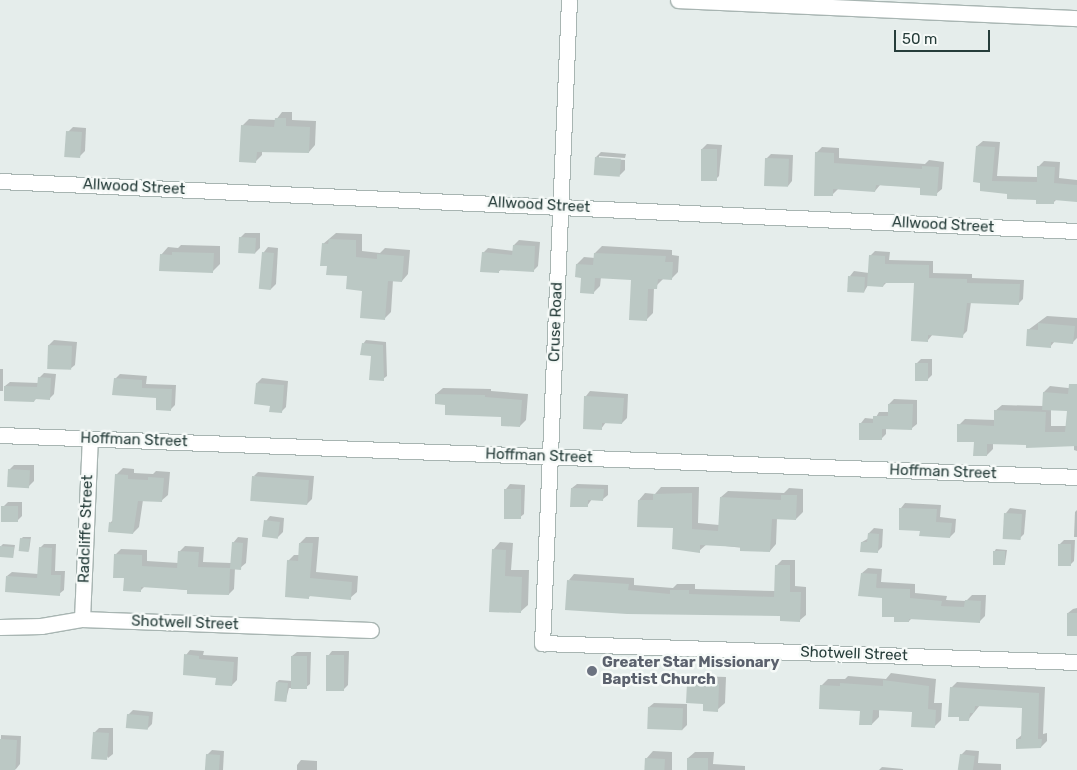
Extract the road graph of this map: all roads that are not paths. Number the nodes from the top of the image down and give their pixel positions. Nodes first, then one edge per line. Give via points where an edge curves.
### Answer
1 (569, 0) edge
2 (678, 0) edge
3 (1077, 18) edge
4 (0, 181) edge
5 (560, 206) junction
6 (1077, 231) edge
7 (0, 435) edge
8 (90, 439) junction
9 (550, 456) junction
10 (1077, 477) edge
11 (82, 620) junction
12 (0, 627) edge
13 (371, 630) dead end
14 (542, 643) joint
15 (1077, 662) edge

1 - 5 street, Cruse Road
2 - 3 street
4 - 5 street, Allwood Street
5 - 6 street, Allwood Street
5 - 9 street, Cruse Road
7 - 8 street, Hoffman Street
8 - 9 street, Hoffman Street
8 - 11 street, Radcliffe Street
9 - 10 street, Hoffman Street
9 - 14 street, Cruse Road
11 - 12 street, Shotwell Street
11 - 13 street, Shotwell Street
14 - 15 street, Shotwell Street

